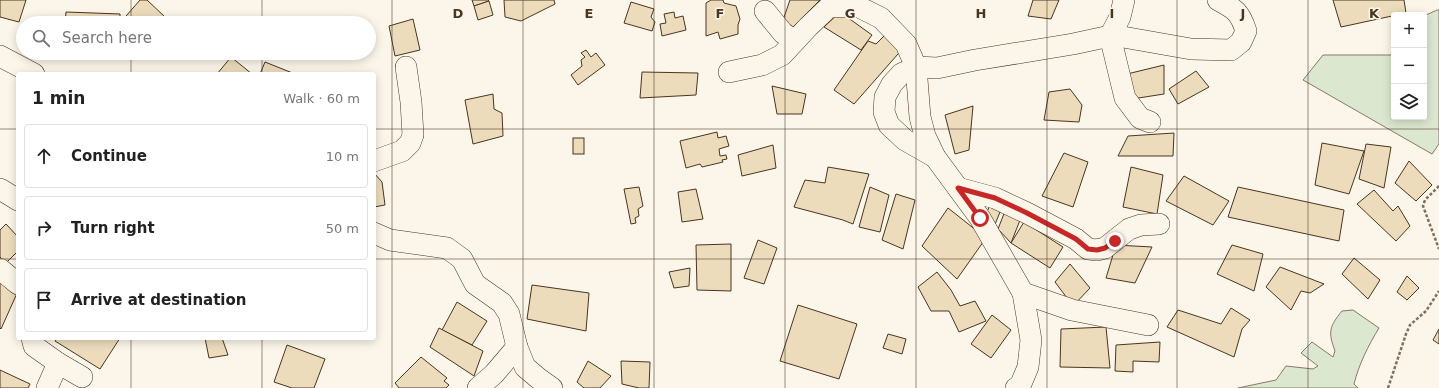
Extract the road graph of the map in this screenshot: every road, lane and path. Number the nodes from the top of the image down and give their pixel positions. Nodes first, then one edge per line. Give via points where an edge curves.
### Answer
1 (1124, 0) edge
2 (1218, 0) edge
3 (765, 11) dead end
4 (1110, 36) junction
5 (795, 41) junction
6 (0, 56) edge
7 (406, 66) dead end
8 (916, 67) junction
9 (30, 72) edge
10 (728, 72) dead end
11 (1150, 122) dead end
12 (934, 157) junction
13 (376, 160) edge
14 (1439, 186) edge
15 (958, 188) junction
16 (0, 189) edge
17 (16, 199) edge
18 (1160, 224) dead end
19 (376, 234) edge
20 (1439, 249) edge
21 (1439, 291) edge
22 (1023, 293) junction
23 (1148, 324) dead end
24 (32, 340) edge
25 (517, 347) junction
26 (58, 363) junction
27 (82, 377) dead end
28 (47, 388) edge
29 (478, 388) edge
30 (552, 388) edge
31 (1016, 388) edge
32 (1388, 388) edge

1 - 4 street via 1120,17
2 - 4 street via 1241,16 1246,30 1240,42 1231,50 1190,49
3 - 5 street via 783,33
4 - 8 street via 937,68
4 - 11 street via 1125,98 1140,118
5 - 8 street via 829,8 857,6 881,18 906,44
5 - 10 street via 782,55 762,65
6 - 9 street
7 - 13 street via 413,135 410,143 402,151
8 - 12 street via 920,117 924,136
8 - 12 street via 901,74 892,84 885,97 884,112 888,125 905,140
12 - 15 street
14 - 20 path via 1425,200 1423,206
15 - 18 street via 995,198 1027,213 1076,239 1088,249 1105,248 1129,229 1141,225
15 - 22 street via 980,218
16 - 17 street
19 - 25 street via 390,240 447,248 462,259 475,284 502,303 509,314
21 - 32 path via 1426,311 1410,325
22 - 23 street via 1072,310
22 - 31 street via 1031,340 1028,367 1020,386
24 - 26 street via 34,346
25 - 29 street
25 - 30 street via 525,367
26 - 27 street
26 - 28 street

